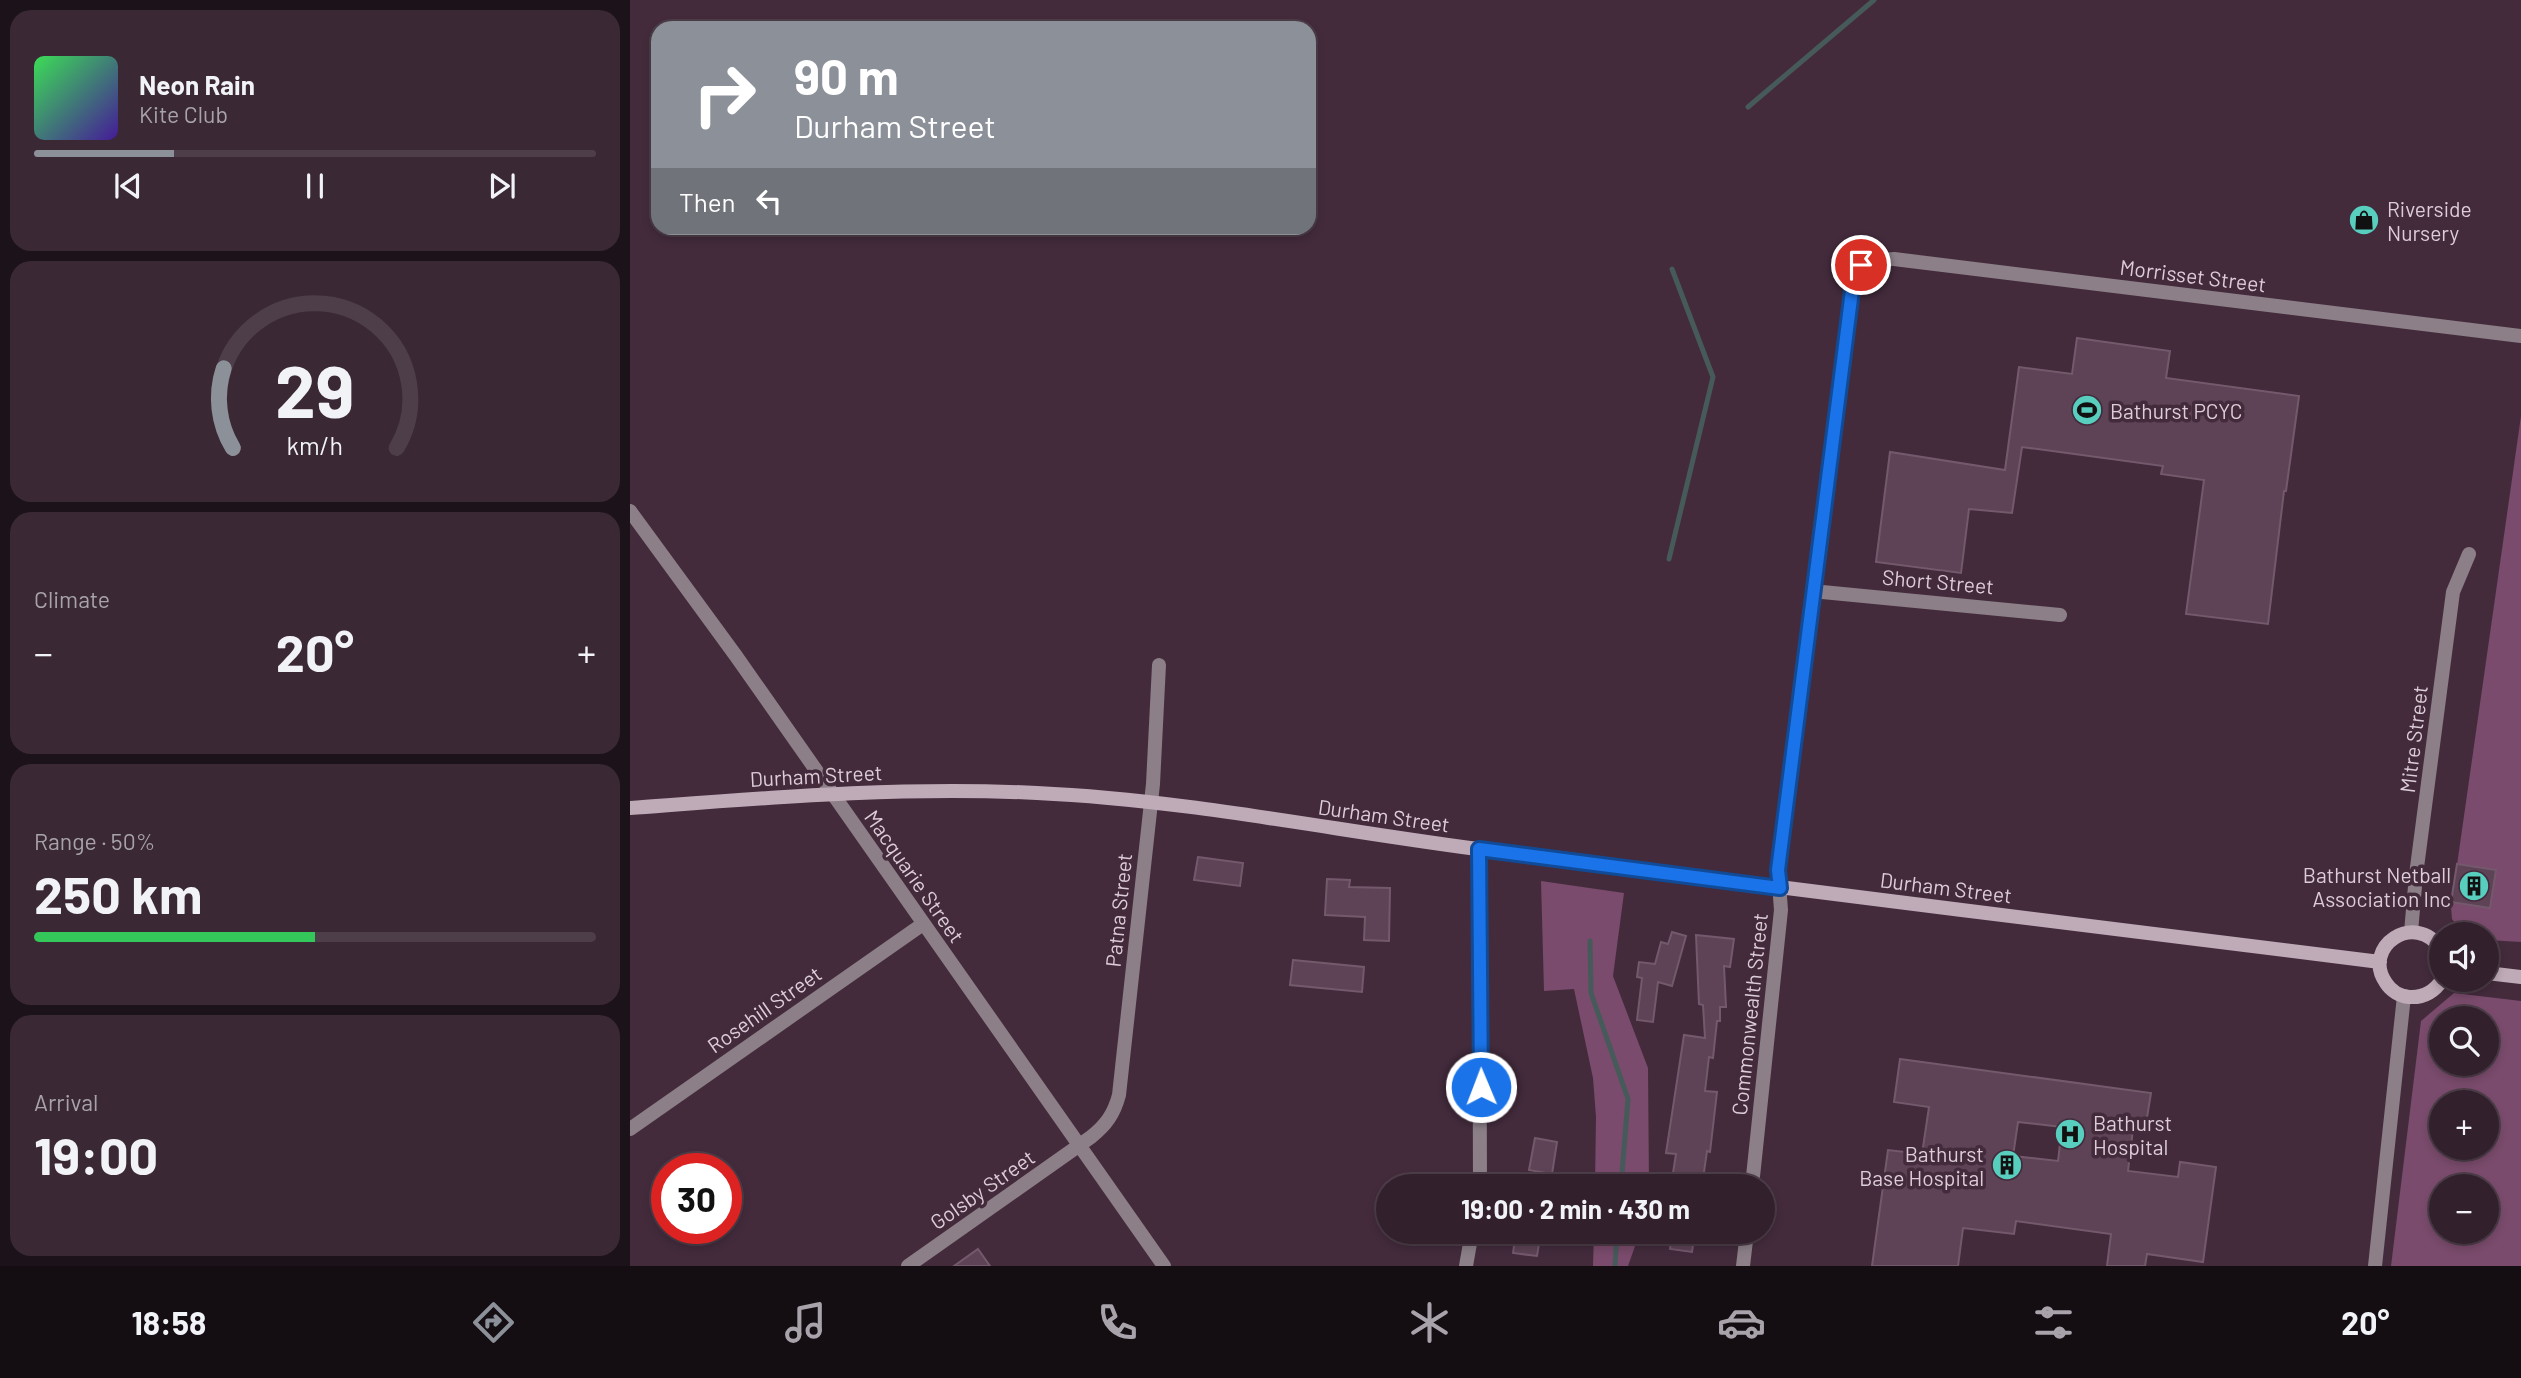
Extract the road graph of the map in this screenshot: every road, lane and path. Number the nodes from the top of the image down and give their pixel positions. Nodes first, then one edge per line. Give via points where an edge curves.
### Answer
1 (1861, 265) joint
2 (2521, 336) edge
3 (630, 511) edge
4 (2469, 554) dead end
5 (1812, 591) junction
6 (2060, 615) dead end
7 (1159, 665) dead end
8 (831, 793) junction
9 (1151, 803) junction
10 (630, 808) edge
11 (1479, 849) junction
12 (1780, 888) junction
13 (923, 924) junction
14 (2411, 932) junction
15 (2429, 937) edge
16 (2380, 962) junction
17 (2499, 974) edge
18 (2521, 977) edge
19 (2430, 992) edge
20 (2404, 996) junction
21 (630, 1129) edge
22 (1080, 1145) junction
23 (1480, 1174) edge
24 (1753, 1174) edge
25 (1470, 1244) edge
26 (1746, 1244) edge
27 (908, 1266) edge
28 (1164, 1266) edge
29 (1466, 1266) edge
30 (1743, 1266) edge
31 (2375, 1266) edge

1 - 2 street, Morrisset Street via 1894,259
1 - 5 street, Commonwealth Street via 1854,275
3 - 8 street, Macquarie Street
4 - 14 street, Mitre Street via 2453,592
5 - 6 street, Short Street
5 - 12 street, Commonwealth Street via 1778,870
7 - 9 street, Patna Street
8 - 9 main road, Durham Street via 1039,793
8 - 10 main road, Durham Street
8 - 13 street, Macquarie Street
9 - 11 main road, Durham Street
9 - 22 street, Patna Street via 1119,1095 1108,1122
11 - 12 main road, Durham Street
11 - 23 street
12 - 16 main road, Durham Street
12 - 24 street, Commonwealth Street
13 - 21 street, Rosehill Street
13 - 22 street, Macquarie Street
14 - 15 main road
14 - 16 main road via 2394,938
16 - 20 main road via 2383,979
17 - 18 main road
19 - 20 main road
20 - 31 street
22 - 27 street, Golsby Street
22 - 28 street, Macquarie Street
25 - 29 street
26 - 30 street

